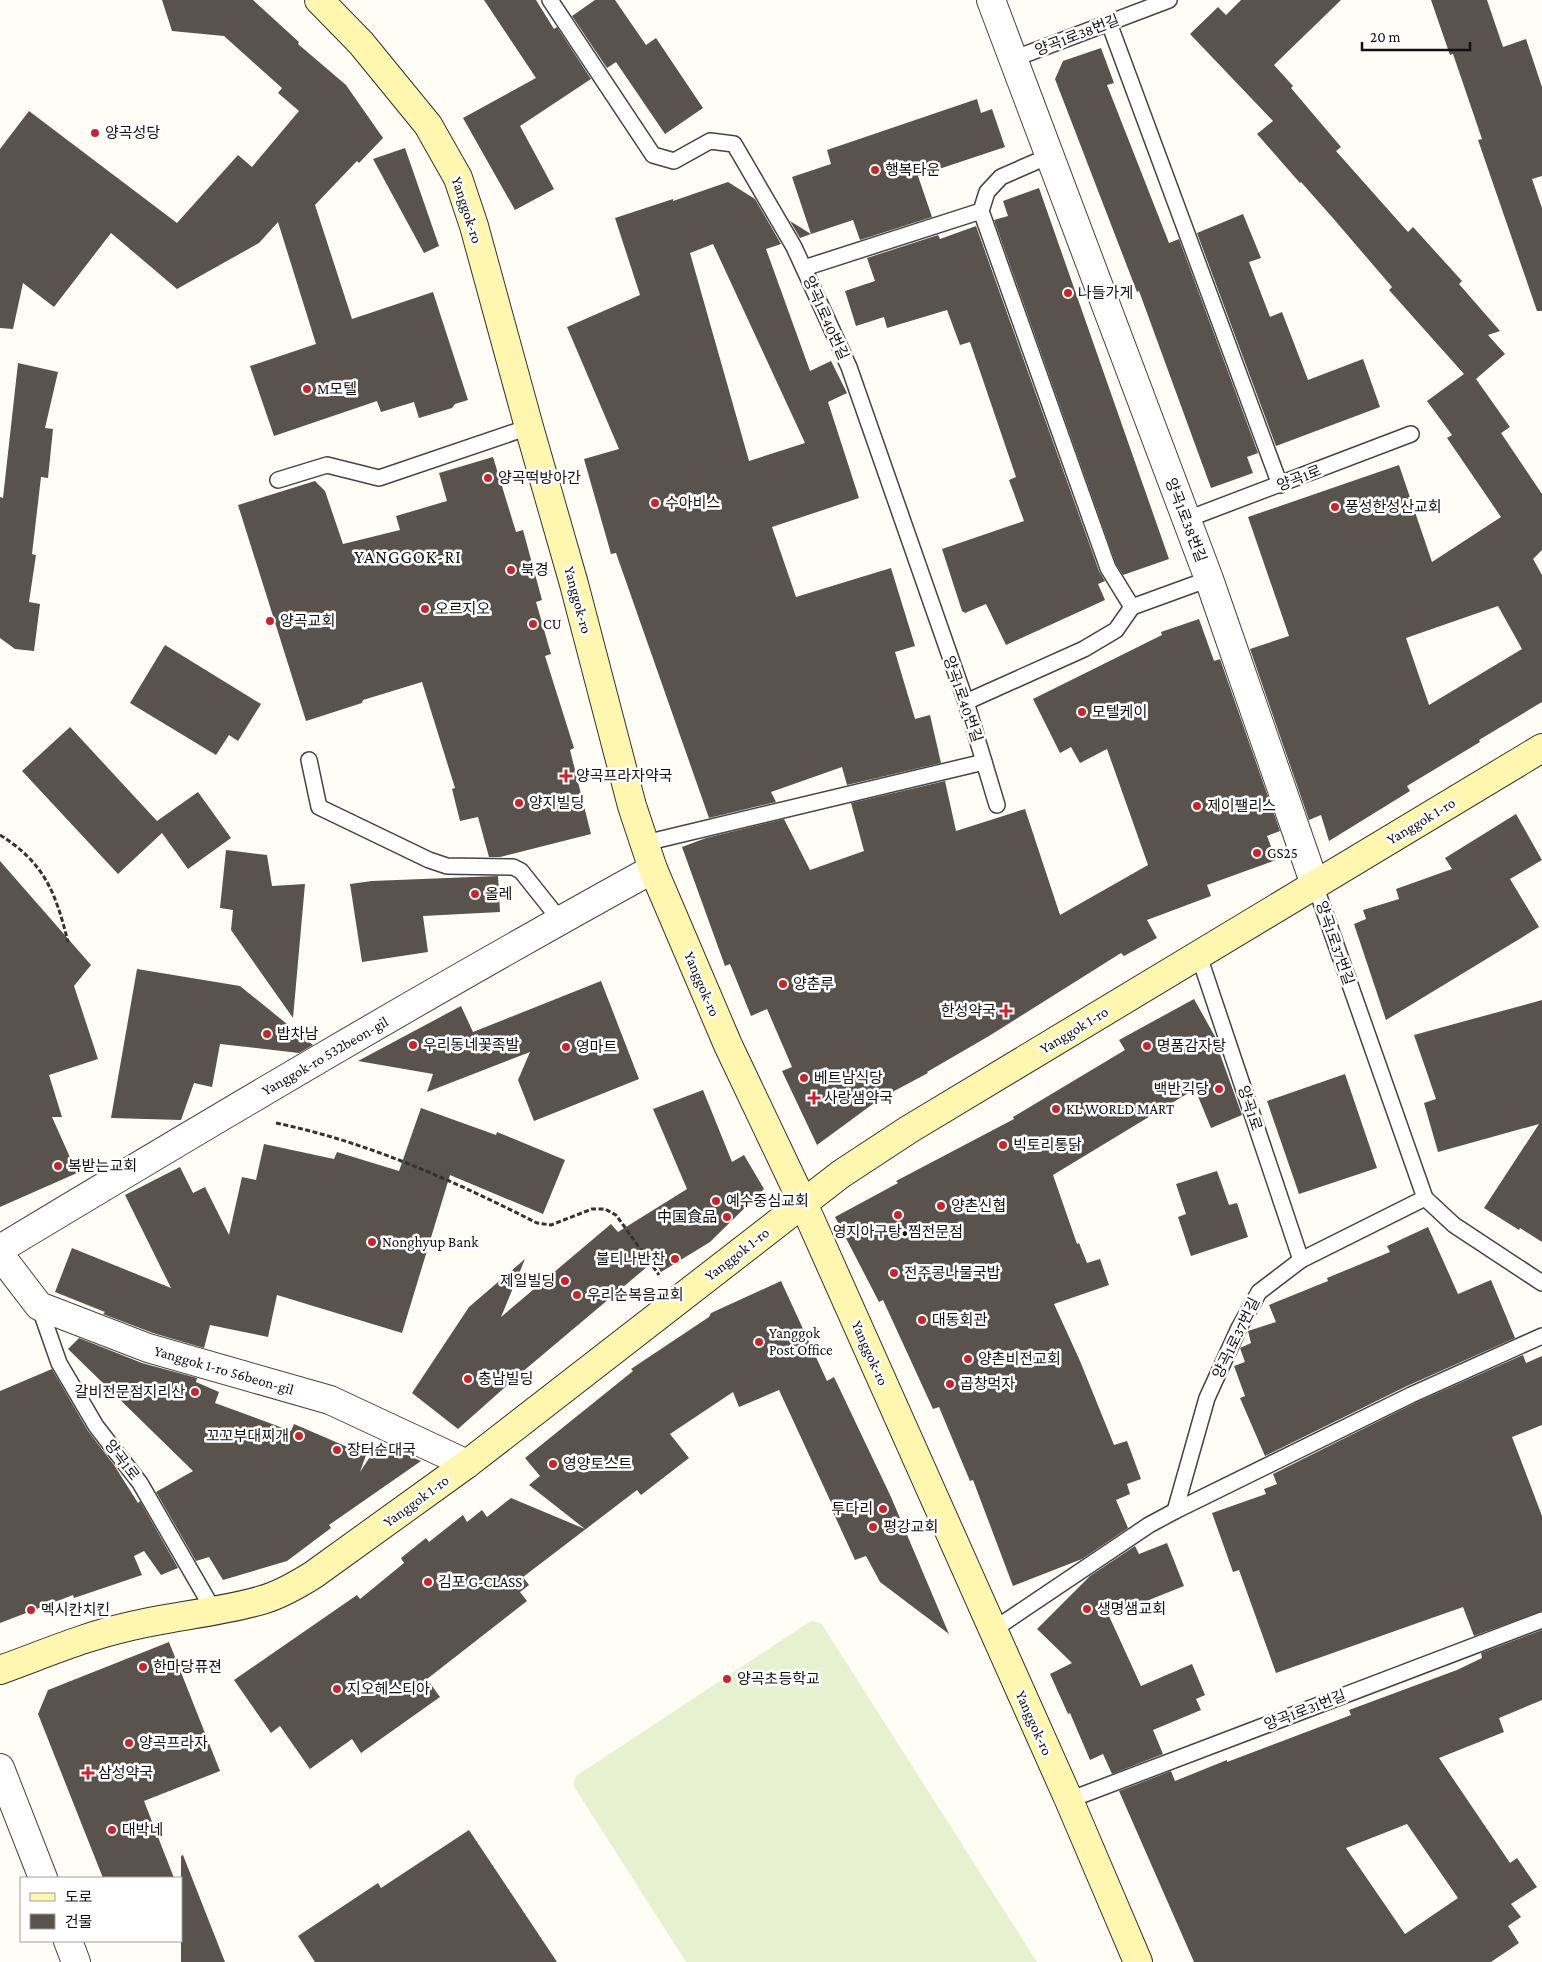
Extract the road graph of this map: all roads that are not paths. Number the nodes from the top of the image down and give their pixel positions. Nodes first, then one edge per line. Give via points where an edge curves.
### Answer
1 (319, 0) edge
2 (550, 0) edge
3 (991, 0) edge
4 (1169, 0) edge
5 (1109, 22) junction
6 (1012, 59) junction
7 (1049, 156) junction
8 (980, 211) junction
9 (804, 268) junction
10 (528, 427) junction
11 (1412, 434) dead end
12 (278, 480) dead end
13 (1280, 485) junction
14 (1185, 520) junction
15 (1209, 579) junction
16 (1132, 607) junction
17 (966, 702) junction
18 (1542, 748) edge
19 (309, 760) dead end
20 (984, 762) junction
21 (997, 805) dead end
22 (645, 843) junction
23 (653, 869) junction
24 (1315, 886) junction
25 (560, 920) junction
26 (1199, 956) junction
27 (1426, 1198) junction
28 (803, 1203) junction
29 (0, 1248) edge
30 (0, 1255) edge
31 (1300, 1260) junction
32 (1542, 1283) edge
33 (39, 1306) junction
34 (1542, 1336) edge
35 (467, 1464) junction
36 (1175, 1511) junction
37 (214, 1611) junction
38 (1542, 1620) edge
39 (993, 1630) junction
40 (0, 1670) edge
41 (0, 1768) edge
42 (1069, 1800) junction
43 (43, 1877) edge
44 (68, 1942) edge
45 (76, 1962) edge
46 (1138, 1962) edge

1 - 10 street, Yanggok-ro via 361,43 428,125 458,178
2 - 9 lane, 양곡1로40번길 via 654,155 674,161 710,141 734,144
3 - 6 street, 양곡1로38번길
4 - 5 lane, 양곡1로38번길
5 - 6 lane, 양곡1로38번길
5 - 13 lane
6 - 7 street, 양곡1로38번길
7 - 8 lane via 1001,177 987,192
7 - 14 street, 양곡1로38번길
8 - 9 lane
8 - 16 lane via 1108,568
9 - 17 lane, 양곡1로40번길 via 848,367
10 - 12 lane via 378,478 327,465
10 - 22 street, Yanggok-ro
11 - 13 lane, 양곡1로
13 - 14 lane, 양곡1로
14 - 15 street, 양곡1로38번길
15 - 16 lane
15 - 24 street, 양곡1로38번길
16 - 17 lane via 1116,630 1084,649
17 - 20 lane, 양곡1로40번길
18 - 24 street, Yanggok 1-ro
19 - 25 lane via 319,807 447,866 512,867 521,871
20 - 21 lane, 양곡1로40번길
20 - 22 lane, 양곡1로40번길
22 - 23 street, Yanggok-ro
23 - 25 street, Yanggok-ro 532beon-gil
23 - 28 street, Yanggok-ro via 728,1045
24 - 26 street, Yanggok 1-ro
24 - 27 lane, 양곡1로37번길
25 - 29 street, Yanggok-ro 532beon-gil
26 - 28 street, Yanggok 1-ro via 908,1130
26 - 31 lane, 양곡1로
27 - 31 lane, 양곡1로37번길
27 - 32 lane, 양곡1로37번길 via 1454,1225
28 - 35 street, Yanggok 1-ro
28 - 39 street, Yanggok-ro
30 - 33 street
31 - 36 lane, 양곡1로37번길 via 1259,1292 1239,1328 1207,1398
33 - 35 street, Yanggok 1-ro 56beon-gil via 148,1348 330,1400
33 - 37 lane, 양곡1로 via 59,1363 96,1426 140,1483
34 - 36 lane via 1412,1395
35 - 37 street, Yanggok 1-ro via 289,1590 263,1600
36 - 39 lane via 1149,1525
37 - 40 street, Yanggok 1-ro via 125,1627
38 - 42 lane, 양곡1로31번길
39 - 42 street, Yanggok-ro
41 - 43 street
42 - 46 street, Yanggok-ro
44 - 45 street

